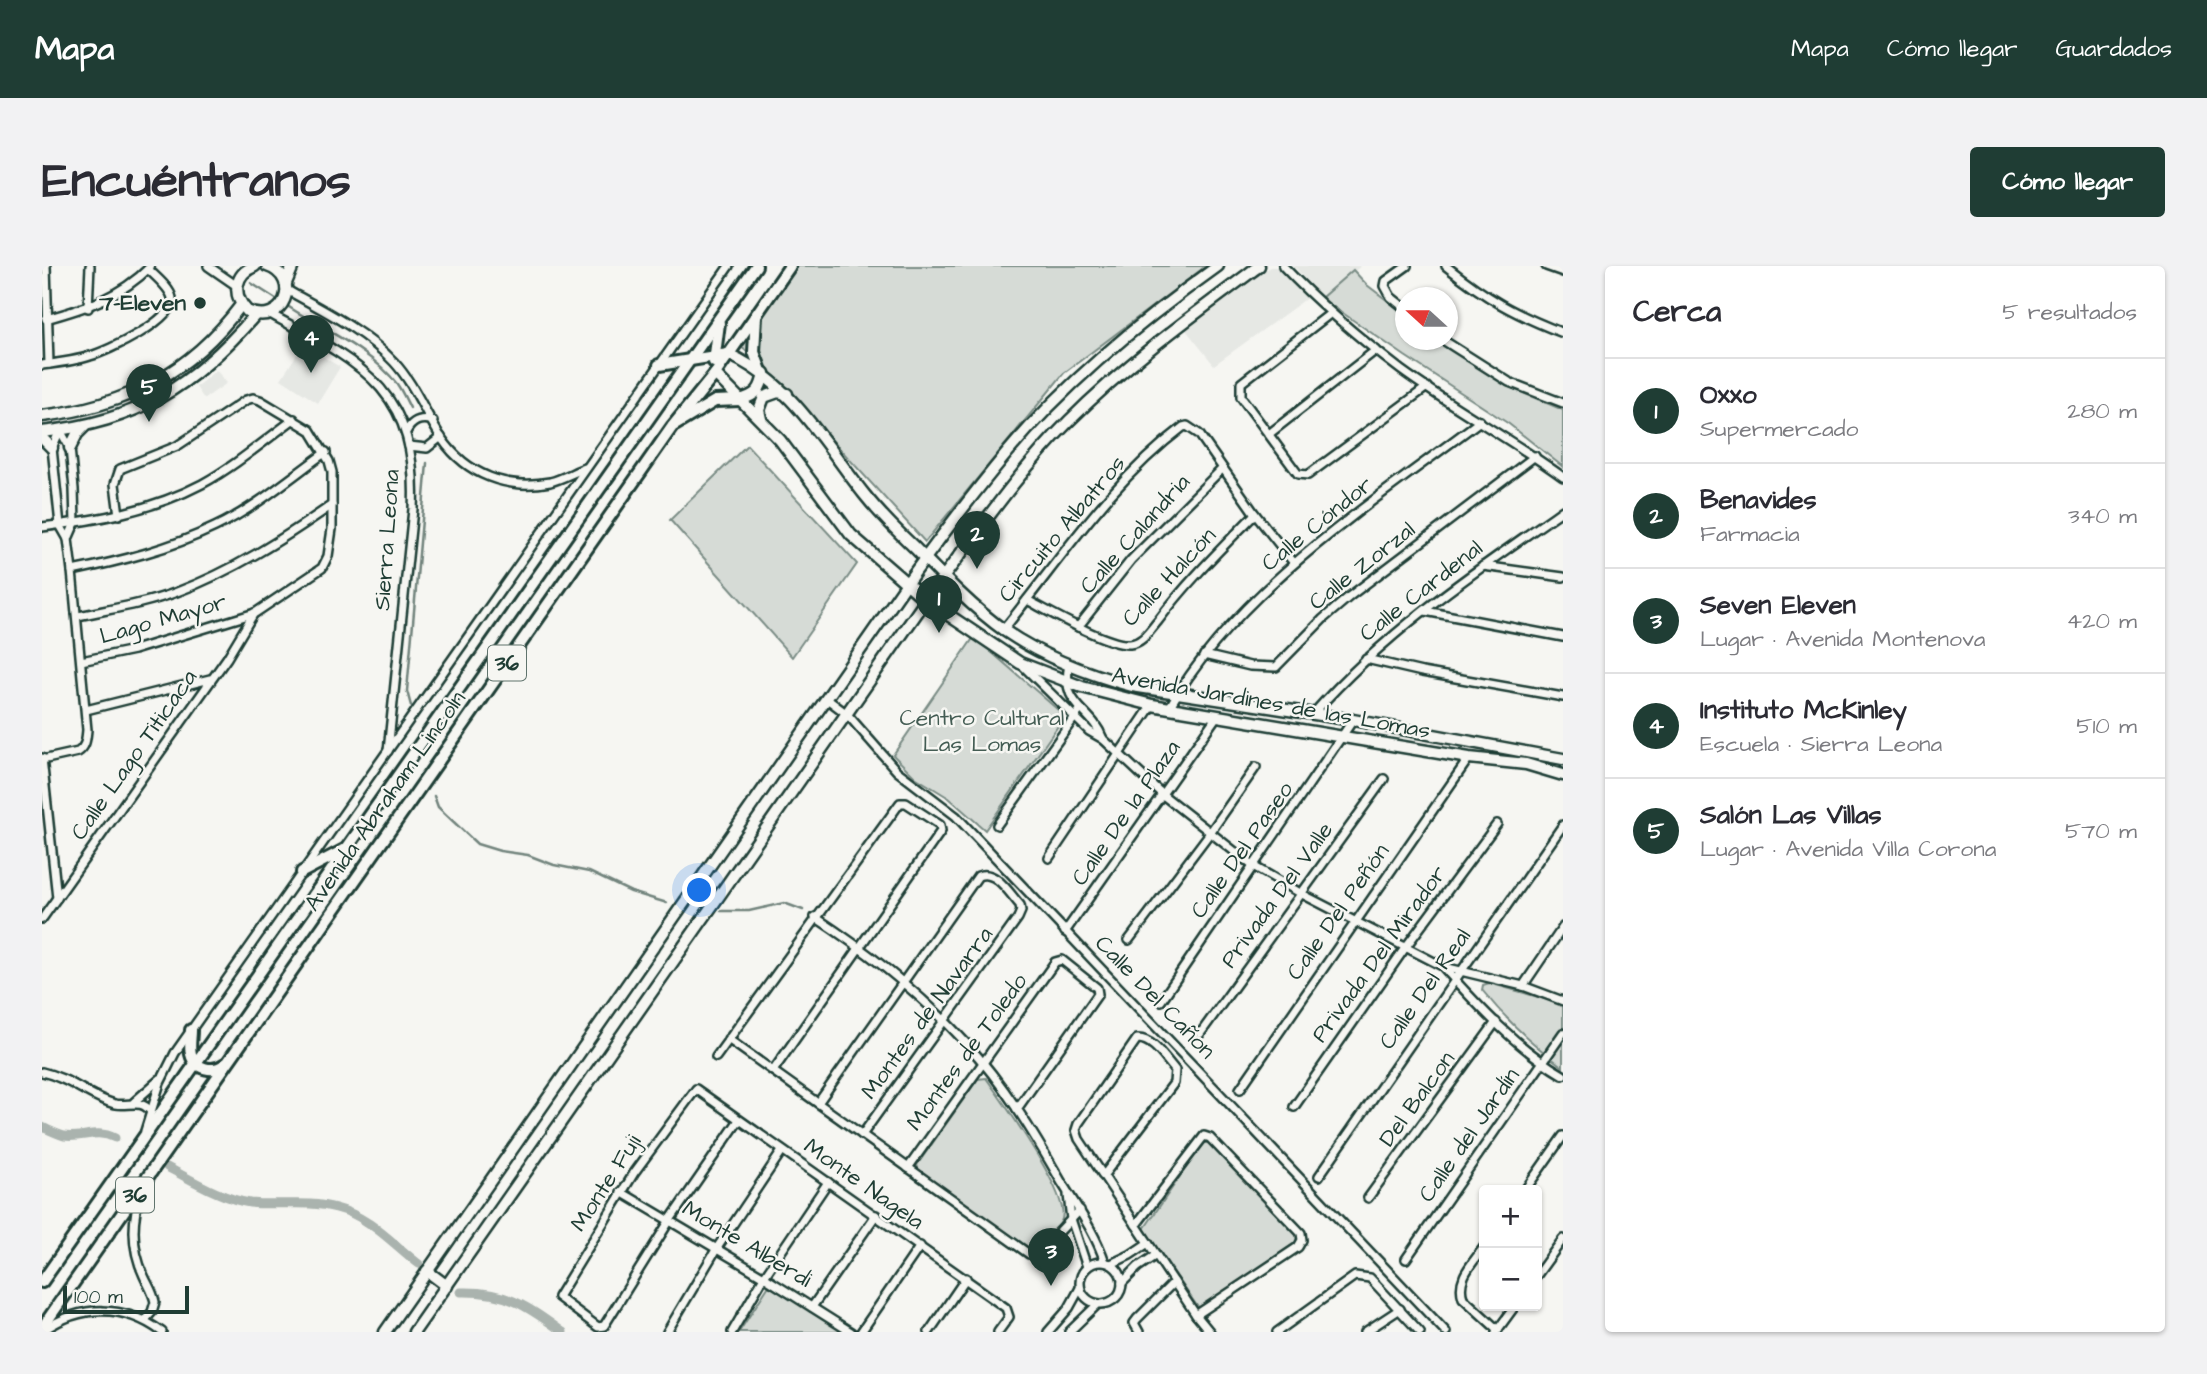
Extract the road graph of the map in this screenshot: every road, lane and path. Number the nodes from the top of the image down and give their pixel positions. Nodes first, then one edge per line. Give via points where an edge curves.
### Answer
1 (46, 266) edge
2 (90, 266) edge
3 (208, 266) edge
4 (255, 266) edge
5 (267, 266) edge
6 (293, 266) edge
7 (729, 266) edge
8 (756, 266) edge
9 (790, 266) edge
10 (1218, 266) edge
11 (1259, 266) edge
12 (1283, 266) edge
13 (1406, 266) edge
14 (1446, 266) edge
15 (1546, 266) edge
16 (149, 267) edge
17 (218, 268) edge
18 (1563, 272) edge
19 (237, 286) junction
20 (286, 287) junction
21 (1395, 299) edge
22 (241, 304) junction
23 (88, 308) junction
24 (757, 313) junction
25 (1331, 313) junction
26 (255, 314) junction
27 (270, 314) junction
28 (721, 317) junction
29 (46, 318) junction
30 (1563, 333) edge
31 (1376, 350) junction
32 (1458, 350) edge
33 (728, 355) junction
34 (714, 356) junction
35 (690, 361) junction
36 (46, 365) edge
37 (659, 365) junction
38 (762, 372) junction
39 (715, 374) junction
40 (1427, 387) junction
41 (787, 394) junction
42 (740, 400) junction
43 (1563, 403) edge
44 (74, 412) junction
45 (42, 417) edge
46 (294, 419) junction
47 (761, 419) junction
48 (433, 421) junction
49 (1480, 421) junction
50 (90, 423) junction
51 (673, 427) junction
52 (60, 430) junction
53 (42, 432) edge
54 (406, 432) junction
55 (1269, 434) junction
56 (441, 437) junction
57 (42, 438) edge
58 (409, 446) junction
59 (52, 448) junction
60 (70, 448) junction
61 (326, 452) junction
62 (1535, 456) junction
63 (71, 463) junction
64 (54, 464) junction
65 (586, 468) junction
66 (1222, 469) junction
67 (1563, 477) edge
68 (332, 505) junction
69 (1563, 510) edge
70 (119, 514) junction
71 (1255, 514) junction
72 (75, 523) junction
73 (60, 524) junction
74 (42, 527) edge
75 (68, 538) junction
76 (925, 559) junction
77 (1294, 563) junction
78 (1483, 566) junction
79 (72, 571) junction
80 (944, 577) junction
81 (1563, 577) edge
82 (906, 583) junction
83 (926, 600) junction
84 (1027, 600) junction
85 (1425, 611) junction
86 (255, 613) junction
87 (78, 616) junction
88 (1078, 627) junction
89 (1003, 629) junction
90 (1563, 637) edge
91 (1204, 655) junction
92 (1366, 659) junction
93 (81, 661) junction
94 (1020, 663) junction
95 (1069, 664) junction
96 (210, 679) junction
97 (1067, 682) junction
98 (1177, 693) junction
99 (1563, 697) edge
100 (827, 699) junction
101 (1152, 705) junction
102 (1169, 708) junction
103 (86, 710) junction
104 (1080, 710) junction
105 (847, 714) junction
106 (1313, 714) junction
107 (1217, 716) junction
108 (1074, 717) junction
109 (1353, 720) junction
110 (1343, 735) junction
111 (1103, 739) junction
112 (387, 752) junction
113 (1121, 754) junction
114 (1469, 758) junction
115 (42, 759) edge
116 (1563, 759) edge
117 (1255, 767) dead end
118 (1563, 775) edge
119 (1384, 779) dead end
120 (1163, 795) junction
121 (1497, 824) dead end
122 (997, 825) dead end
123 (1563, 825) edge
124 (1209, 834) junction
125 (348, 848) junction
126 (1049, 858) dead end
127 (1254, 866) junction
128 (302, 872) junction
129 (1302, 894) junction
130 (57, 898) junction
131 (815, 917) junction
132 (42, 919) edge
133 (1355, 921) junction
134 (1563, 927) edge
135 (1065, 933) junction
136 (1129, 940) dead end
137 (859, 946) junction
138 (1405, 948) junction
139 (1444, 967) junction
140 (1461, 971) junction
141 (1455, 980) junction
142 (903, 983) junction
143 (1523, 986) junction
144 (1161, 1001) dead end
145 (1563, 1001) edge
146 (945, 1022) junction
147 (1496, 1022) junction
148 (191, 1030) junction
149 (1563, 1032) edge
150 (1200, 1034) dead end
151 (728, 1039) junction
152 (716, 1057) dead end
153 (227, 1062) junction
154 (196, 1063) junction
155 (983, 1063) junction
156 (1542, 1063) junction
157 (773, 1071) junction
158 (42, 1072) edge
159 (1563, 1075) edge
160 (163, 1076) junction
161 (1240, 1089) dead end
162 (692, 1092) joint
163 (134, 1102) junction
164 (818, 1102) junction
165 (1294, 1107) dead end
166 (1017, 1109) junction
167 (151, 1112) junction
168 (739, 1120) junction
169 (862, 1135) junction
170 (1563, 1136) edge
171 (142, 1142) junction
172 (782, 1151) junction
173 (908, 1168) junction
174 (1103, 1176) junction
175 (1319, 1176) dead end
176 (144, 1182) junction
177 (828, 1182) junction
178 (1529, 1185) edge
179 (1067, 1191) junction
180 (621, 1192) junction
181 (1368, 1198) dead end
182 (1080, 1209) junction
183 (876, 1215) junction
184 (1071, 1219) junction
185 (670, 1220) junction
186 (1136, 1225) junction
187 (1563, 1238) edge
188 (1148, 1243) junction
189 (920, 1246) junction
190 (717, 1248) junction
191 (1483, 1248) edge
192 (1156, 1255) junction
193 (1406, 1259) dead end
194 (1108, 1263) junction
195 (1087, 1267) junction
196 (1542, 1268) edge
197 (427, 1271) junction
198 (764, 1277) junction
199 (966, 1278) junction
200 (42, 1282) edge
201 (1174, 1282) junction
202 (1122, 1283) junction
203 (447, 1286) junction
204 (1080, 1287) junction
205 (1098, 1304) junction
206 (813, 1307) junction
207 (1400, 1309) junction
208 (1511, 1311) edge
209 (1196, 1315) junction
210 (145, 1320) junction
211 (42, 1330) edge
212 (1497, 1331) edge
213 (162, 1332) edge
214 (385, 1332) edge
215 (414, 1332) edge
216 (667, 1332) edge
217 (732, 1332) edge
218 (851, 1332) edge
219 (861, 1332) edge
220 (929, 1332) edge
221 (998, 1332) edge
222 (1048, 1332) edge
223 (1069, 1332) edge
224 (1139, 1332) edge
225 (1210, 1332) edge
226 (1277, 1332) edge
227 (1365, 1332) edge
228 (1420, 1332) edge
229 (1446, 1332) edge

1 - 29 street
2 - 23 street
3 - 17 street
4 - 19 street via 240,276
5 - 20 street via 281,275
6 - 20 street
7 - 37 street
8 - 28 main road, 36
9 - 24 main road, Avenida Abraham Lincoln / 36
10 - 76 street via 1126,337 1049,408 1009,451
11 - 80 street via 1150,349 1068,422 1000,500
12 - 25 street
13 - 21 street via 1386,281 1387,291
14 - 30 street via 1515,314
15 - 18 street
16 - 23 street
16 - 36 street via 172,299 161,319 102,352
17 - 19 street
19 - 22 street
20 - 27 street via 284,300
20 - 48 street via 372,342 406,375
22 - 26 street
22 - 44 street via 205,346 168,375 131,394
23 - 29 street
24 - 33 main road, Avenida Abraham Lincoln / 36
24 - 38 main road via 754,352
25 - 31 street
25 - 55 street via 1241,383 1241,397
26 - 27 street
26 - 50 street via 203,368 176,388 127,414
27 - 54 street, Sierra Leona via 355,363 383,390
28 - 34 main road
28 - 35 main road, 36
29 - 36 street
31 - 40 street
31 - 55 street
32 - 43 street via 1509,382
33 - 34 main road
33 - 38 street, Avenida Jardines de las Lomas
33 - 39 main road, Avenida Abraham Lincoln / 36
34 - 35 main road
34 - 39 main road
35 - 37 main road
35 - 125 main road, 36
37 - 65 street
38 - 41 street, Avenida Jardines de las Lomas
38 - 42 street via 762,387
39 - 42 street, Avenida Jardines de las Lomas
39 - 51 main road, Avenida Abraham Lincoln / 36
40 - 49 street
40 - 55 street via 1308,475 1294,471
41 - 47 street via 764,397
41 - 76 street, Avenida Jardines de las Lomas via 865,495
42 - 47 street, Avenida Jardines de las Lomas
42 - 51 main road via 715,401
44 - 45 street
44 - 52 street
45 - 52 street
46 - 61 street via 310,430
46 - 70 street via 202,483
46 - 70 street via 260,400 246,400 177,446 120,469 115,484
47 - 82 street, Avenida Jardines de las Lomas via 851,536
48 - 54 street via 417,420
48 - 56 street
49 - 62 street
49 - 77 street, Calle Cóndor
50 - 52 street
50 - 60 street
51 - 153 main road, Avenida Abraham Lincoln / 36
52 - 53 street
52 - 59 street
52 - 60 street
54 - 58 street, Sierra Leona
56 - 58 street via 426,448
56 - 65 street via 472,469 506,483 552,481
57 - 59 street
58 - 112 street, Sierra Leona via 413,509
59 - 64 street
60 - 63 street
61 - 68 street via 332,472
61 - 79 street via 251,507 215,527 135,558
62 - 67 street
62 - 91 street, Calle Zorzal via 1350,596 1276,667
63 - 64 street
63 - 72 street
64 - 73 street
65 - 112 street
66 - 71 street
66 - 84 street, Circuito Albatros via 1199,434 1183,427 1098,509
66 - 88 street, Calle Calandria via 1131,560
68 - 86 street via 331,542 322,568
68 - 87 street via 214,577 136,605
69 - 78 street, Calle Cardenal
70 - 72 street
71 - 77 street
71 - 88 street, Calle Halcón via 1140,640 1122,643
72 - 73 street
72 - 75 street
73 - 74 street
73 - 75 street
75 - 79 street
76 - 80 street, Avenida Jardines de las Lomas
76 - 82 street
77 - 91 street, Calle Cóndor
78 - 81 street
78 - 85 street, Calle Cardenal
79 - 87 street
80 - 83 street
80 - 89 street, Avenida Jardines de las Lomas
82 - 83 street, Avenida Jardines de las Lomas
82 - 100 street
83 - 94 street, Avenida Jardines de las Lomas
83 - 105 street
84 - 88 street, Calle Halcón
84 - 89 street, Circuito Albatros
85 - 90 street
85 - 92 street, Calle Cardenal
86 - 93 street, Lago Mayor
86 - 96 street, Calle Lago Titicaca
87 - 93 street
89 - 95 street, Avenida Jardines de las Lomas
91 - 98 street, Calle Cóndor
92 - 99 street
92 - 106 street, Calle Cardenal
93 - 103 street
94 - 97 street, Avenida Jardines de las Lomas
94 - 108 street
95 - 97 street
95 - 98 street, Avenida Jardines de las Lomas via 1123,683
96 - 103 street
96 - 130 street, Calle Lago Titicaca
97 - 101 street, Avenida Jardines de las Lomas
97 - 104 street
98 - 102 street, Calle Cóndor
98 - 106 street, Avenida Jardines de las Lomas
100 - 105 street, Calle Del Cañon
100 - 197 street
101 - 102 street, Avenida Jardines de las Lomas
101 - 113 street
102 - 107 street, Avenida Jardines de las Lomas
103 - 115 street via 83,749
104 - 108 street
104 - 111 street
105 - 135 street, Calle Del Cañon via 897,771 956,816
105 - 203 street
106 - 109 street, Avenida Jardines de las Lomas
107 - 110 street, Avenida Jardines de las Lomas
107 - 120 street, Calle De la Plaza
108 - 111 street
108 - 122 street
109 - 110 street, Calle Del Paseo
109 - 116 street, Avenida Jardines de las Lomas
110 - 114 street, Avenida Jardines de las Lomas
110 - 127 street, Calle Del Paseo
111 - 113 street
112 - 128 street
113 - 120 street
113 - 126 street
114 - 118 street, Avenida Jardines de las Lomas via 1526,764
114 - 133 street, Calle Del Peñón
115 - 130 street
117 - 124 street
119 - 129 street, Privada Del Valle
120 - 124 street
120 - 135 street, Calle De la Plaza
121 - 138 street, Privada Del Mirador
123 - 140 street, Calle Del Real
124 - 127 street
124 - 136 street
125 - 128 main road
125 - 154 main road, 36
127 - 129 street
127 - 144 street, Calle Del Paseo
128 - 148 street
129 - 133 street
129 - 150 street, Privada Del Valle
130 - 132 street, Calle Lago Titicaca
131 - 137 street
131 - 137 street via 900,803 940,825 941,831
131 - 151 street
133 - 138 street
133 - 161 street, Calle Del Peñón
134 - 143 street
135 - 229 street, Calle Del Cañon
137 - 142 street
137 - 157 street
138 - 139 street
138 - 165 street, Privada Del Mirador
139 - 140 street
139 - 141 street
140 - 141 street, Calle Del Real
140 - 143 street
141 - 147 street
141 - 175 street, Calle Del Real
142 - 146 street
142 - 146 street, Montes de Navarra via 978,876 992,875 1021,911
142 - 164 street
143 - 145 street
146 - 155 street
146 - 169 street, Montes de Navarra
147 - 156 street
147 - 181 street, Del Balcon
148 - 154 main road
148 - 160 street
149 - 156 street, Calle del Jardín
151 - 152 street
151 - 157 street
153 - 154 main road via 212,1070
153 - 176 main road, Avenida Abraham Lincoln / 36
154 - 171 main road, 36
155 - 166 street
155 - 166 street, Montes de Toledo via 1055,962 1064,961 1098,992
155 - 173 street, Montes de Toledo
156 - 159 street
156 - 193 street, Calle del Jardín
157 - 164 street
158 - 163 street via 67,1079 115,1104
160 - 163 street
160 - 167 street
162 - 168 street, Monte Nagela via 699,1090
162 - 180 street, Monte Fuji
163 - 167 street
164 - 169 street
166 - 179 street
167 - 171 street
168 - 172 street, Monte Nagela
168 - 185 street
169 - 173 street
170 - 178 street
171 - 200 main road, 36
172 - 177 street, Monte Nagela
172 - 190 street
173 - 184 street via 1031,1255
174 - 174 street via 1176,1077 1175,1070 1142,1038 1077,1124 1079,1139
174 - 186 street
176 - 210 street via 135,1207 133,1240 154,1297 155,1307
176 - 211 main road, Avenida Abraham Lincoln / 36
177 - 183 street, Monte Nagela
177 - 198 street
179 - 182 street
179 - 184 street
180 - 185 street, Monte Alberdi
180 - 185 street, Monte Fuji via 558,1297 598,1327 604,1326
182 - 184 street
182 - 194 street
183 - 189 street, Monte Nagela
183 - 206 street
184 - 195 street
185 - 190 street, Monte Alberdi
186 - 188 street
186 - 209 street via 1204,1136 1301,1233 1297,1247
187 - 196 street
188 - 192 street
188 - 194 street
189 - 199 street, Monte Nagela
189 - 219 street
190 - 198 street, Monte Alberdi
190 - 216 street
191 - 212 street via 1463,1277 1461,1292
192 - 201 street
192 - 202 street
194 - 195 street
194 - 202 street via 1119,1272
195 - 204 street
197 - 203 street
197 - 214 street
198 - 206 street, Monte Alberdi
198 - 217 street
199 - 220 street
199 - 221 street, Monte Nagela via 1006,1307 1009,1317
201 - 209 street
201 - 224 street via 1136,1319
202 - 205 street via 1115,1299
203 - 215 street
204 - 205 street via 1086,1298
204 - 222 street
205 - 223 street
206 - 218 street, Monte Alberdi
207 - 226 street via 1370,1278 1355,1276
207 - 227 street
207 - 228 street
208 - 212 street
209 - 225 street
210 - 211 street via 94,1311 72,1315
210 - 213 street

